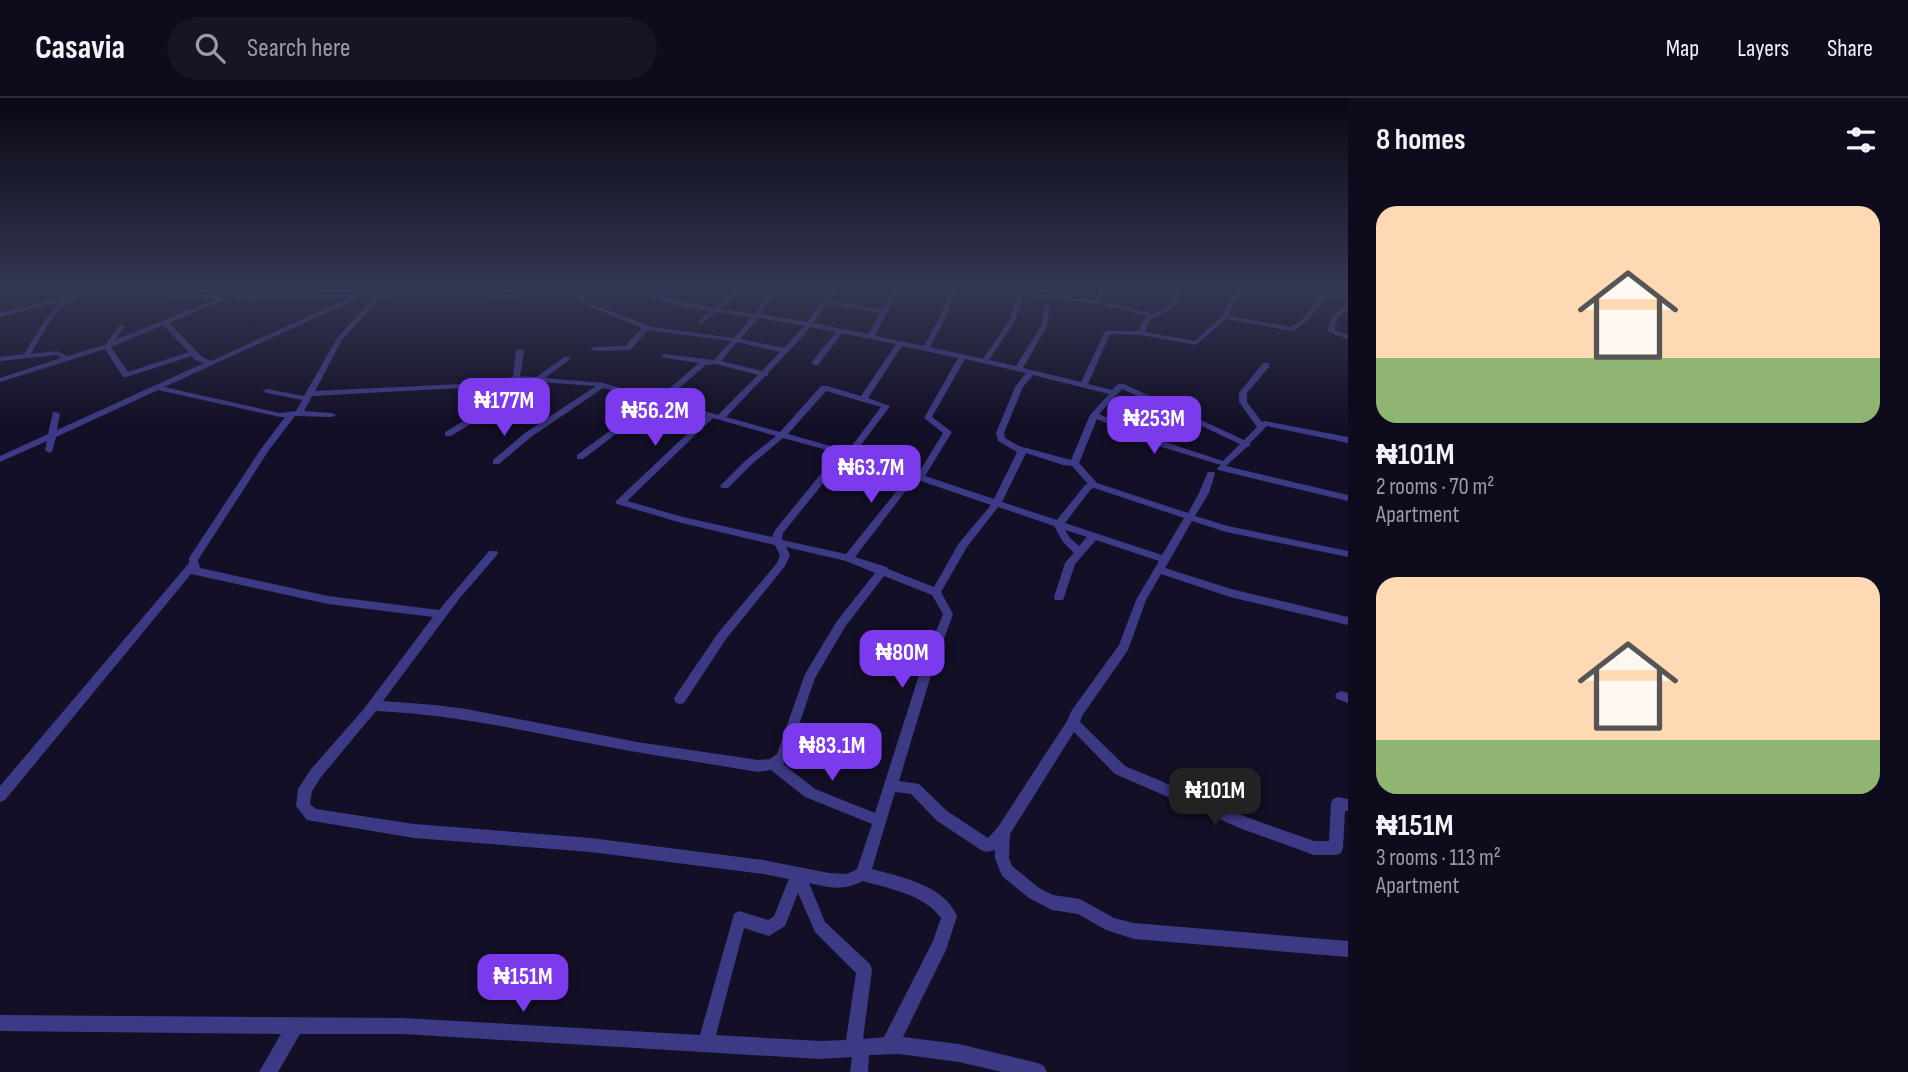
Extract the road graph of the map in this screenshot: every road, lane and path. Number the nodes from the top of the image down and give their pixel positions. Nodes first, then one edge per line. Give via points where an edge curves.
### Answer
1 (39, 334) edge
2 (116, 334) edge
3 (136, 334) edge
4 (176, 334) edge
5 (277, 334) edge
6 (343, 334) edge
7 (640, 334) edge
8 (698, 334) edge
9 (741, 334) edge
10 (801, 334) edge
11 (838, 334) edge
12 (852, 334) edge
13 (872, 334) edge
14 (934, 334) edge
15 (1003, 334) edge
16 (1039, 334) edge
17 (1106, 334) edge
18 (1149, 334) edge
19 (1206, 334) edge
20 (870, 338) junction
21 (736, 340) junction
22 (900, 344) junction
23 (107, 346) junction
24 (595, 349) dead end
25 (926, 349) junction
26 (520, 351) dead end
27 (786, 351) junction
28 (194, 353) junction
29 (27, 354) junction
30 (666, 356) dead end
31 (962, 357) junction
32 (566, 358) dead end
33 (0, 359) edge
34 (67, 359) junction
35 (712, 362) junction
36 (984, 362) junction
37 (210, 363) junction
38 (815, 363) dead end
39 (1266, 365) dead end
40 (1018, 370) junction
41 (1030, 373) junction
42 (765, 374) junction
43 (537, 378) junction
44 (516, 379) junction
45 (0, 380) edge
46 (1084, 385) junction
47 (603, 386) junction
48 (158, 388) junction
49 (267, 391) dead end
50 (1114, 393) junction
51 (309, 396) junction
52 (864, 398) junction
53 (659, 399) junction
54 (296, 413) junction
55 (56, 414) dead end
56 (332, 415) dead end
57 (1094, 415) junction
58 (715, 417) junction
59 (1260, 425) junction
60 (784, 433) junction
61 (448, 434) dead end
62 (52, 436) junction
63 (1348, 440) edge
64 (1247, 444) junction
65 (1020, 448) junction
66 (49, 450) dead end
67 (847, 453) junction
68 (580, 457) dead end
69 (0, 459) edge
70 (496, 462) dead end
71 (1074, 463) junction
72 (917, 477) junction
73 (1094, 485) junction
74 (725, 486) dead end
75 (1348, 498) edge
76 (996, 504) junction
77 (1189, 519) junction
78 (1058, 524) junction
79 (1094, 536) junction
80 (779, 543) junction
81 (1079, 552) junction
82 (493, 553) dead end
83 (1348, 554) edge
84 (848, 558) junction
85 (1162, 565) junction
86 (192, 566) junction
87 (883, 570) junction
88 (936, 592) junction
89 (1059, 597) dead end
90 (441, 614) junction
91 (1348, 621) edge
92 (680, 699) dead end
93 (372, 706) junction
94 (1073, 723) junction
95 (773, 764) junction
96 (890, 786) junction
97 (0, 796) edge
98 (1348, 805) edge
99 (880, 821) junction
100 (1003, 832) junction
101 (798, 874) junction
102 (863, 874) junction
103 (1348, 949) edge
104 (0, 1023) edge
105 (296, 1025) junction
106 (706, 1043) junction
107 (890, 1046) junction
108 (857, 1048) junction
109 (995, 1067) edge
110 (268, 1072) edge
111 (859, 1072) edge
112 (1038, 1072) edge

1 - 29 street
2 - 23 street
3 - 23 street
4 - 28 street
5 - 37 street
6 - 51 street
7 - 24 street via 627,348
8 - 21 street
9 - 21 street
10 - 27 street
11 - 38 street
12 - 20 street
13 - 20 street
14 - 25 street
15 - 36 street
16 - 40 street
17 - 46 street
18 - 19 street via 1196,343
20 - 22 street
21 - 27 street
21 - 35 street
22 - 25 street
22 - 52 street
23 - 28 street via 126,375
23 - 34 street
25 - 31 street
26 - 44 street
27 - 42 street
28 - 37 street
29 - 33 street
29 - 34 street via 57,353
30 - 35 street
31 - 36 street
31 - 72 street via 928,418 948,432
32 - 43 street
34 - 45 street
35 - 42 street
35 - 53 street
36 - 40 street
37 - 48 street
39 - 59 street via 1243,393 1243,402
40 - 41 street
41 - 46 street
41 - 65 street via 1019,387 1000,433 1001,439
42 - 58 street
43 - 44 street
43 - 47 street
43 - 61 street
44 - 51 street
46 - 50 street
47 - 53 street
47 - 70 street
48 - 54 street via 250,410
48 - 62 street
49 - 51 street
50 - 57 street
50 - 64 street via 1121,386 1129,387
51 - 54 street
52 - 60 street via 824,388
52 - 67 street via 882,403 886,409
53 - 58 street
53 - 68 street
54 - 56 street
54 - 86 street via 260,454
55 - 62 street
57 - 64 street via 1225,464
57 - 71 street
58 - 60 street
58 - 80 street via 620,502
59 - 63 street
59 - 64 street
60 - 67 street
60 - 74 street
62 - 66 street
62 - 69 street
65 - 71 street
65 - 76 street
67 - 72 street
67 - 80 street via 778,533
71 - 73 street
72 - 76 street
72 - 84 street
73 - 77 street
73 - 78 street
75 - 77 street via 1216,471
76 - 78 street
76 - 88 street via 963,545
77 - 83 street
77 - 85 street
78 - 79 street
78 - 81 street
79 - 81 street
79 - 85 street
80 - 84 street
80 - 92 street via 785,555 781,564 714,647
81 - 89 street via 1070,563
82 - 90 street
84 - 87 street
85 - 91 street via 1230,593
85 - 94 street via 1141,600 1124,647
86 - 90 street via 205,576 328,600
86 - 97 street
87 - 88 street
87 - 95 street via 841,624 809,677 782,757
88 - 96 street via 948,614
90 - 93 street
93 - 95 street via 477,714 624,745 758,766
93 - 101 street via 305,789 303,806 312,815 414,831 591,845
94 - 98 street via 1120,770 1314,848 1336,848 1339,803
94 - 100 street
95 - 99 street via 810,793
96 - 99 street
96 - 100 street via 914,788 942,816 986,845
99 - 102 street
100 - 103 street via 1002,858 1016,881 1052,902 1086,909 1111,925 1134,931
101 - 102 street via 848,881
101 - 106 street via 780,921 769,928 739,919
101 - 108 street via 820,927 864,970
102 - 107 street via 930,896 949,916
104 - 105 street
105 - 106 street via 403,1026
105 - 110 street
106 - 108 street
107 - 108 street
107 - 109 street via 959,1053
108 - 111 street
109 - 112 street

